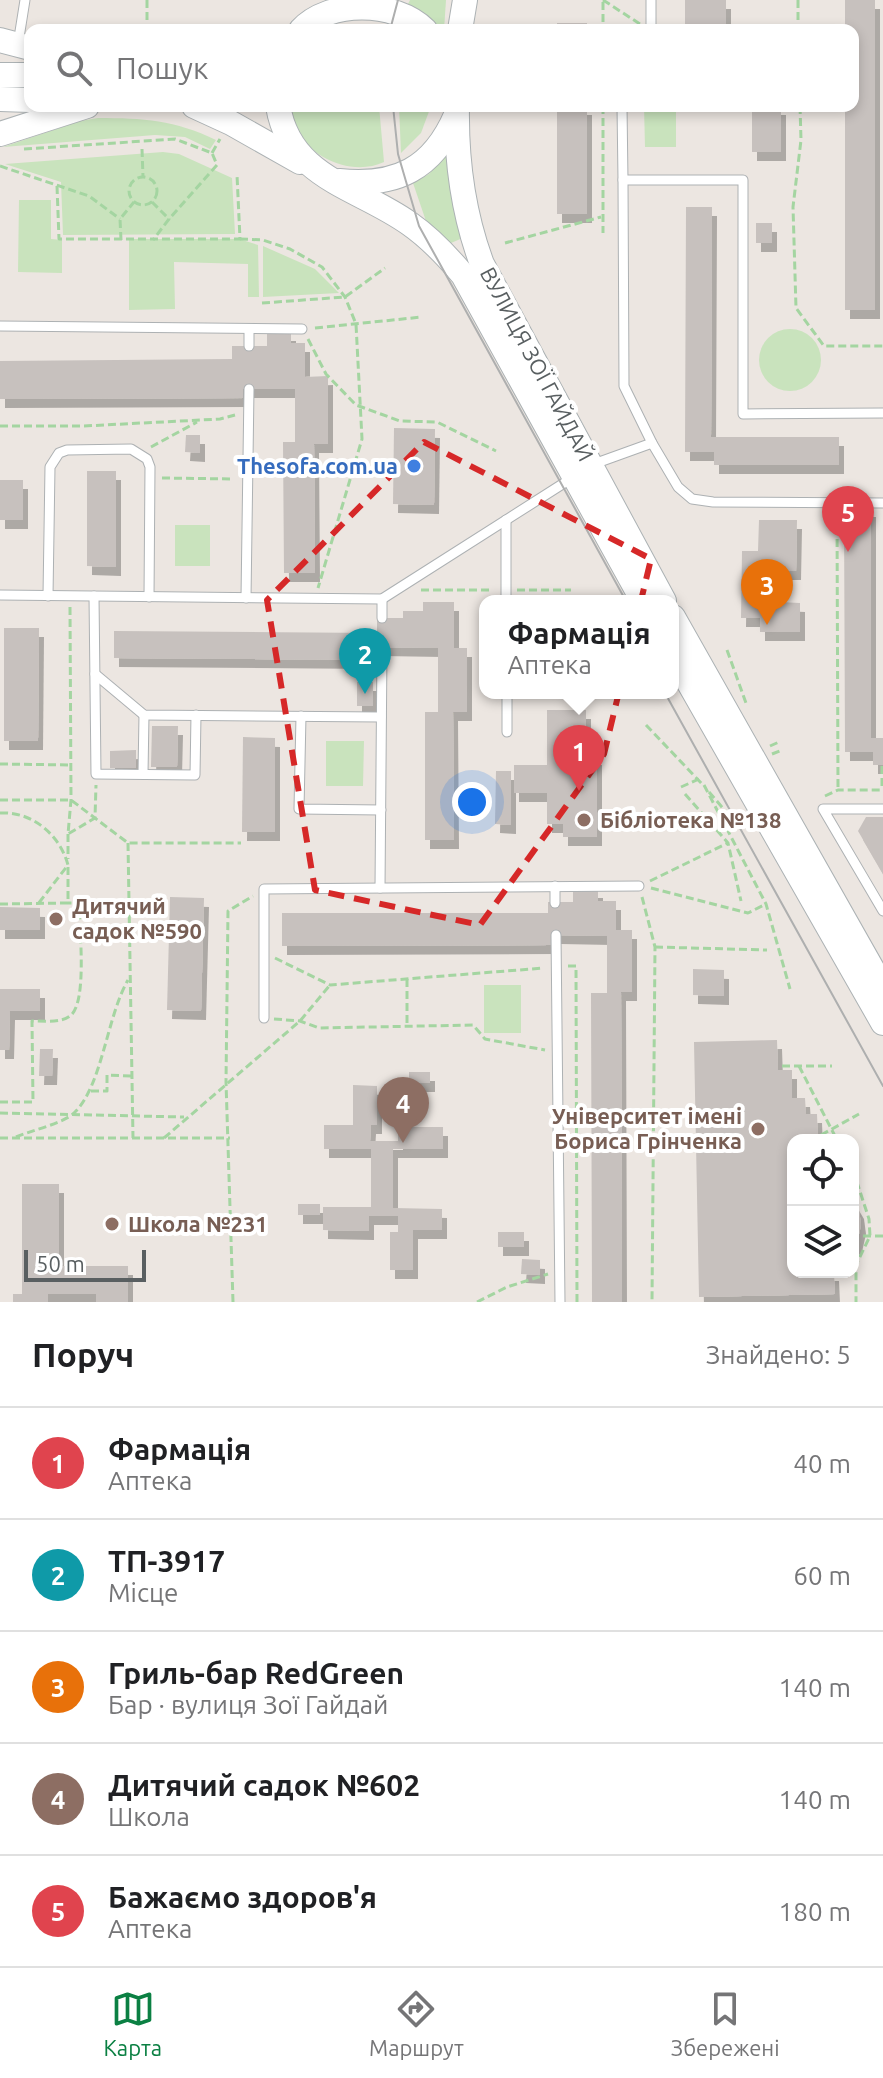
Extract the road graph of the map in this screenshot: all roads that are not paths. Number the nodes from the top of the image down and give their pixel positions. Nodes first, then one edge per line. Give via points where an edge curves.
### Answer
1 (25, 0) edge
2 (465, 0) edge
3 (651, 0) edge
4 (313, 18) edge
5 (416, 24) edge
6 (461, 24) edge
7 (650, 24) edge
8 (16, 44) edge
9 (0, 75) edge
10 (24, 75) edge
11 (0, 99) edge
12 (24, 100) edge
13 (68, 112) edge
14 (207, 112) edge
15 (280, 112) edge
16 (456, 112) edge
17 (457, 112) edge
18 (622, 112) edge
19 (0, 134) edge
20 (325, 175) junction
21 (623, 180) junction
22 (0, 326) edge
23 (249, 329) junction
24 (302, 329) road end
25 (249, 346) dead end
26 (249, 389) dead end
27 (883, 413) edge
28 (652, 443) junction
29 (583, 471) junction
30 (883, 503) edge
31 (506, 520) junction
32 (0, 595) edge
33 (506, 595) edge
34 (640, 595) edge
35 (660, 595) edge
36 (48, 596) junction
37 (94, 596) junction
38 (149, 597) junction
39 (246, 598) junction
40 (382, 599) junction
41 (382, 618) dead end
42 (679, 628) edge
43 (382, 647) dead end
44 (679, 666) edge
45 (95, 674) junction
46 (507, 699) edge
47 (144, 715) junction
48 (196, 715) junction
49 (301, 716) junction
50 (381, 717) junction
51 (507, 732) dead end
52 (143, 774) junction
53 (883, 809) edge
54 (381, 810) junction
55 (555, 886) junction
56 (639, 886) road end
57 (380, 888) junction
58 (555, 903) dead end
59 (883, 911) edge
60 (556, 935) dead end
61 (883, 988) edge
62 (264, 1018) road end
63 (883, 1023) edge
64 (560, 1302) edge

1 - 8 lane
2 - 6 main road
3 - 7 lane
4 - 5 main road via 367,6 402,14
9 - 10 main road
11 - 12 main road
13 - 19 main road
14 - 20 main road, ВУЛИЦЯ ЗОЇ ГАЙДАЙ
15 - 20 main road via 296,151
16 - 20 main road via 440,145 399,177 360,183
17 - 29 main road, ВУЛИЦЯ ЗОЇ ГАЙДАЙ via 461,186 473,241
18 - 21 lane
20 - 29 main road, ВУЛИЦЯ ЗОЇ ГАЙДАЙ via 409,223 463,275
21 - 27 lane via 743,180 743,414
21 - 28 lane via 624,386
22 - 23 lane
23 - 24 lane
23 - 25 lane
26 - 39 lane
28 - 29 lane
28 - 30 lane via 678,487 692,499
29 - 31 lane
29 - 34 main road, ВУЛИЦЯ ЗОЇ ГАЙДАЙ
29 - 35 main road, ВУЛИЦЯ ЗОЇ ГАЙДАЙ
31 - 33 lane
31 - 40 lane
32 - 36 lane
36 - 37 lane
36 - 38 lane via 53,460 67,450 131,449 147,459 150,478
37 - 38 lane
37 - 45 lane
38 - 39 lane
39 - 40 lane
40 - 41 lane
42 - 61 main road
43 - 50 lane
44 - 63 main road
45 - 47 lane
45 - 52 lane via 96,774
46 - 51 lane
47 - 48 lane
47 - 52 lane
48 - 49 lane
48 - 52 lane via 195,775
49 - 50 lane
49 - 54 lane via 299,809
50 - 54 lane
53 - 59 lane via 823,809
54 - 57 lane
55 - 56 lane
55 - 57 lane
55 - 58 lane
57 - 62 lane via 264,889
60 - 64 lane

